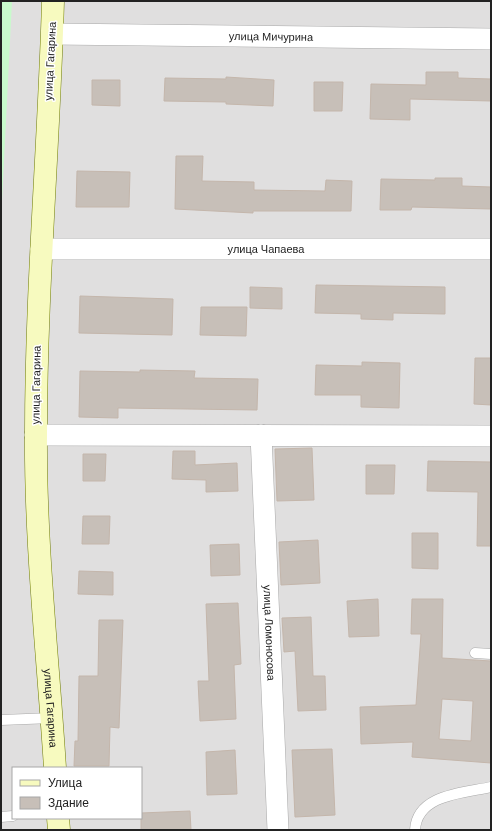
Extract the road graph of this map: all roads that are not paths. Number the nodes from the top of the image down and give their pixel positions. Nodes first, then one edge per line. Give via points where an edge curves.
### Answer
1 (53, 1) edge
2 (52, 34) junction
3 (491, 39) edge
4 (41, 249) junction
5 (491, 250) edge
6 (36, 435) junction
7 (261, 436) junction
8 (491, 436) edge
9 (475, 653) dead end
10 (491, 654) edge
11 (52, 718) junction
12 (1, 720) edge
13 (55, 767) edge
14 (491, 787) edge
15 (12, 816) edge
16 (1, 817) edge
17 (58, 819) edge
18 (59, 830) edge
19 (278, 830) edge
20 (415, 830) edge

1 - 2 street, улица Гагарина
2 - 3 street, улица Мичурина
2 - 4 street, улица Гагарина
4 - 5 street, улица Чапаева
4 - 6 street, улица Гагарина
6 - 7 street
6 - 11 street, улица Гагарина via 38,508
7 - 8 street
7 - 19 street, улица Ломоносова
9 - 10 lane
11 - 12 lane
11 - 13 street, улица Гагарина
14 - 20 lane via 430,802 421,811 415,823
15 - 16 lane
17 - 18 street

